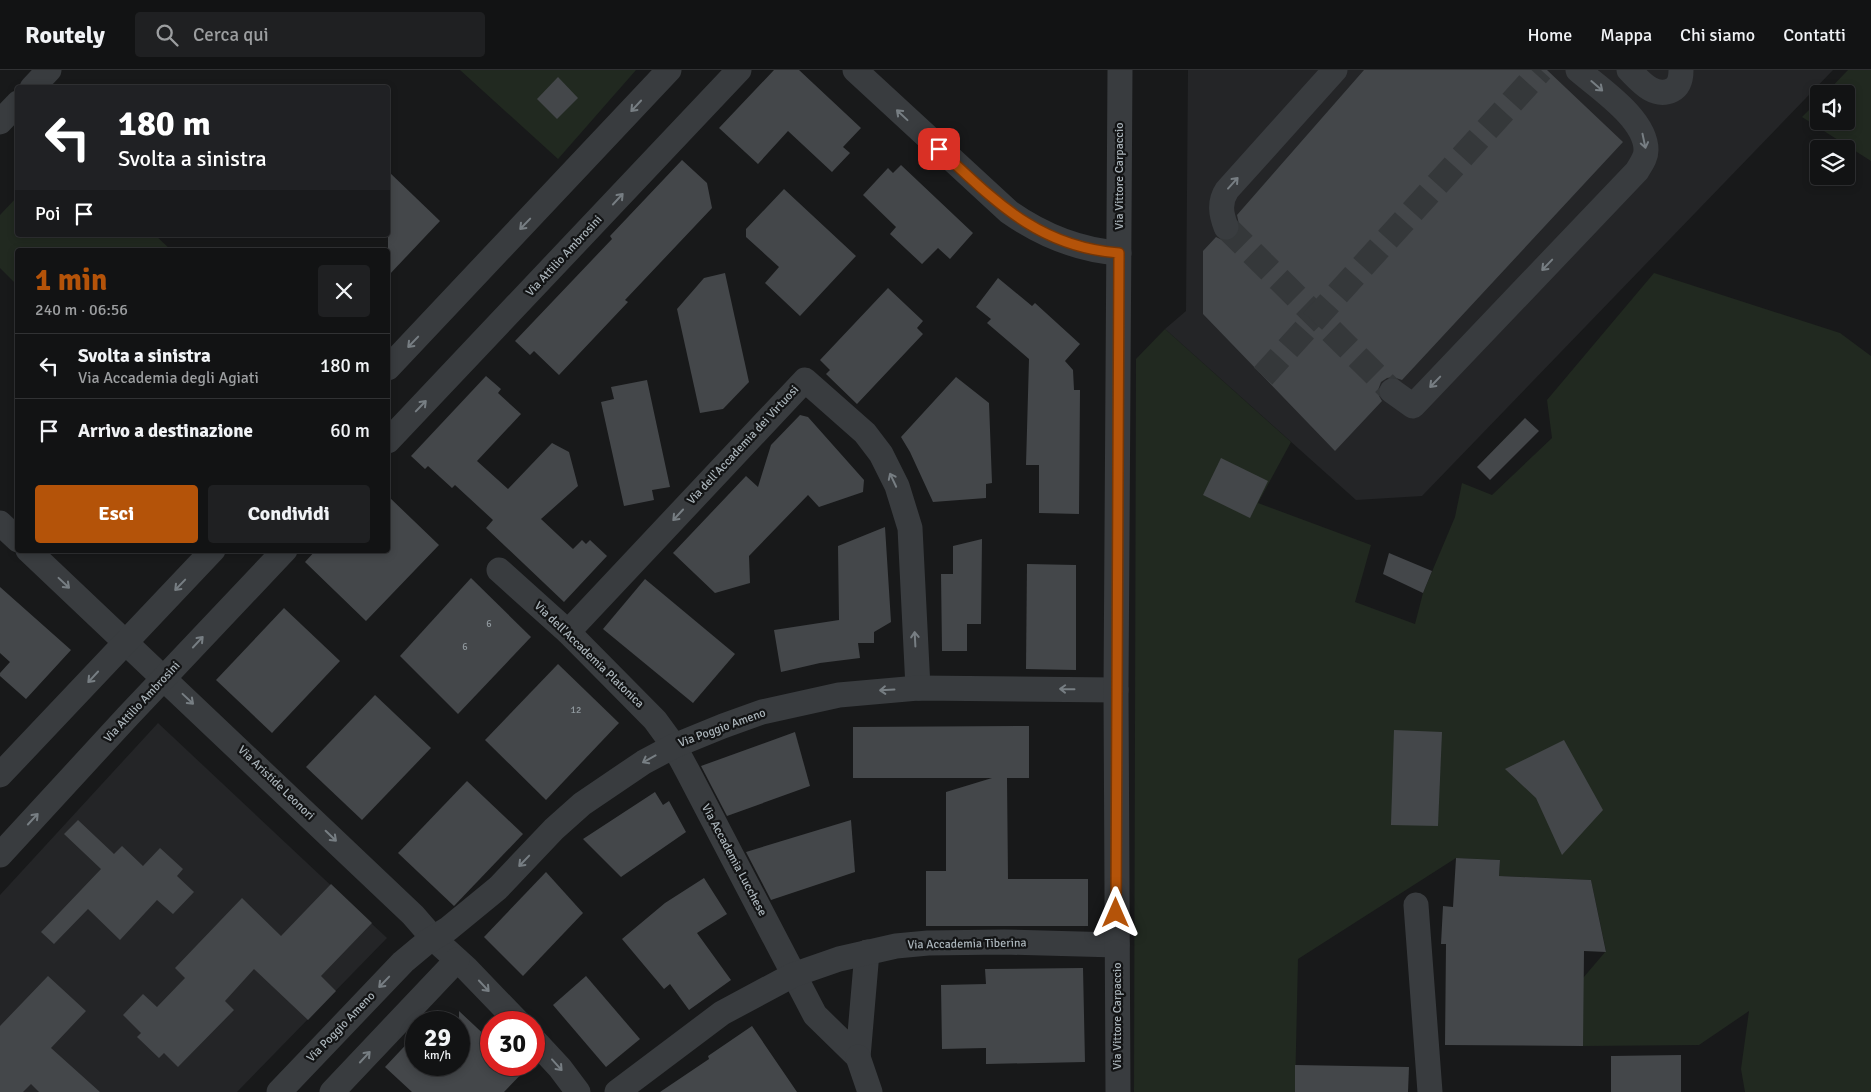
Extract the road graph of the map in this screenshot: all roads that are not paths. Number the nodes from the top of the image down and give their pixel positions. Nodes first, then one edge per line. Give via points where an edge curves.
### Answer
1 (49, 70) edge
2 (669, 70) edge
3 (739, 70) edge
4 (855, 70) edge
5 (1120, 70) edge
6 (1335, 70) edge
7 (1578, 70) edge
8 (1629, 70) edge
9 (1681, 70) edge
10 (35, 85) edge
11 (1656, 91) junction
12 (1616, 103) junction
13 (15, 106) edge
14 (0, 122) edge
15 (1226, 227) tunnel mouth
16 (1119, 253) junction
17 (390, 366) edge
18 (1392, 391) tunnel mouth
19 (390, 439) edge
20 (0, 523) edge
21 (15, 537) edge
22 (31, 553) edge
23 (210, 553) edge
24 (282, 553) edge
25 (499, 570) dead end
26 (568, 632) junction
27 (126, 642) junction
28 (164, 678) junction
29 (918, 688) junction
30 (1116, 690) junction
31 (674, 746) junction
32 (0, 775) edge
33 (0, 855) edge
34 (1416, 905) dead end
35 (434, 938) junction
36 (1117, 945) junction
37 (867, 952) junction
38 (457, 960) junction
39 (403, 962) junction
40 (794, 975) junction
41 (429, 989) junction
42 (507, 1011) edge
43 (545, 1052) edge
44 (858, 1056) junction
45 (279, 1092) edge
46 (332, 1092) edge
47 (578, 1092) edge
48 (618, 1092) edge
49 (870, 1092) edge
50 (1118, 1092) edge
51 (1430, 1092) edge

1 - 10 street
2 -> 17 street
19 -> 3 street, Via Attilio Ambrosini
16 -> 4 street via 1089,250 1066,242 1036,230 1014,216
5 - 16 street, Via Vittore Carpaccio
15 -> 6 street via 1221,211 1227,190
7 -> 12 street
8 - 11 street
9 - 11 street via 1676,87 1665,92
11 - 12 street
12 -> 18 street via 1635,121 1644,136 1646,152 1637,171 1412,406
13 - 14 street
16 - 30 street, Via Vittore Carpaccio
20 - 21 street
22 -> 27 street, Via Aristide Leonori
23 -> 27 street
28 -> 24 street, Via Attilio Ambrosini
25 - 26 street, Via dell'Accademia Platonica
29 -> 26 street, Via dell'Accademia dei Virtuosi via 910,528 897,486 881,454 865,433 805,380
26 - 31 street, Via dell'Accademia Platonica via 655,720
27 - 28 street, Via Aristide Leonori
27 -> 32 street
33 -> 28 street, Via Attilio Ambrosini
28 -> 35 street, Via Aristide Leonori
30 -> 29 street, Via Poggio Ameno
29 -> 31 street, Via Poggio Ameno via 840,695 802,703 754,715
30 - 36 street, Via Vittore Carpaccio
31 -> 35 street, Via Poggio Ameno via 636,767 582,804 498,888
31 - 40 street, Via Accademia Lucchese
34 - 51 street
35 - 38 street, Via Aristide Leonori
35 - 39 street, Via Poggio Ameno
36 - 37 street, Via Accademia Tiberina via 928,944
36 - 50 street, Via Vittore Carpaccio
37 - 40 street, Via Accademia Tiberina
37 - 44 street
38 - 41 street
38 -> 42 street, Via Aristide Leonori
39 - 41 street
39 -> 45 street, Via Poggio Ameno
40 - 44 street, Via Accademia Lucchese via 815,1015
40 - 48 street, Via Accademia Tiberina via 722,1013
46 -> 41 street
43 -> 47 street
44 - 49 street

